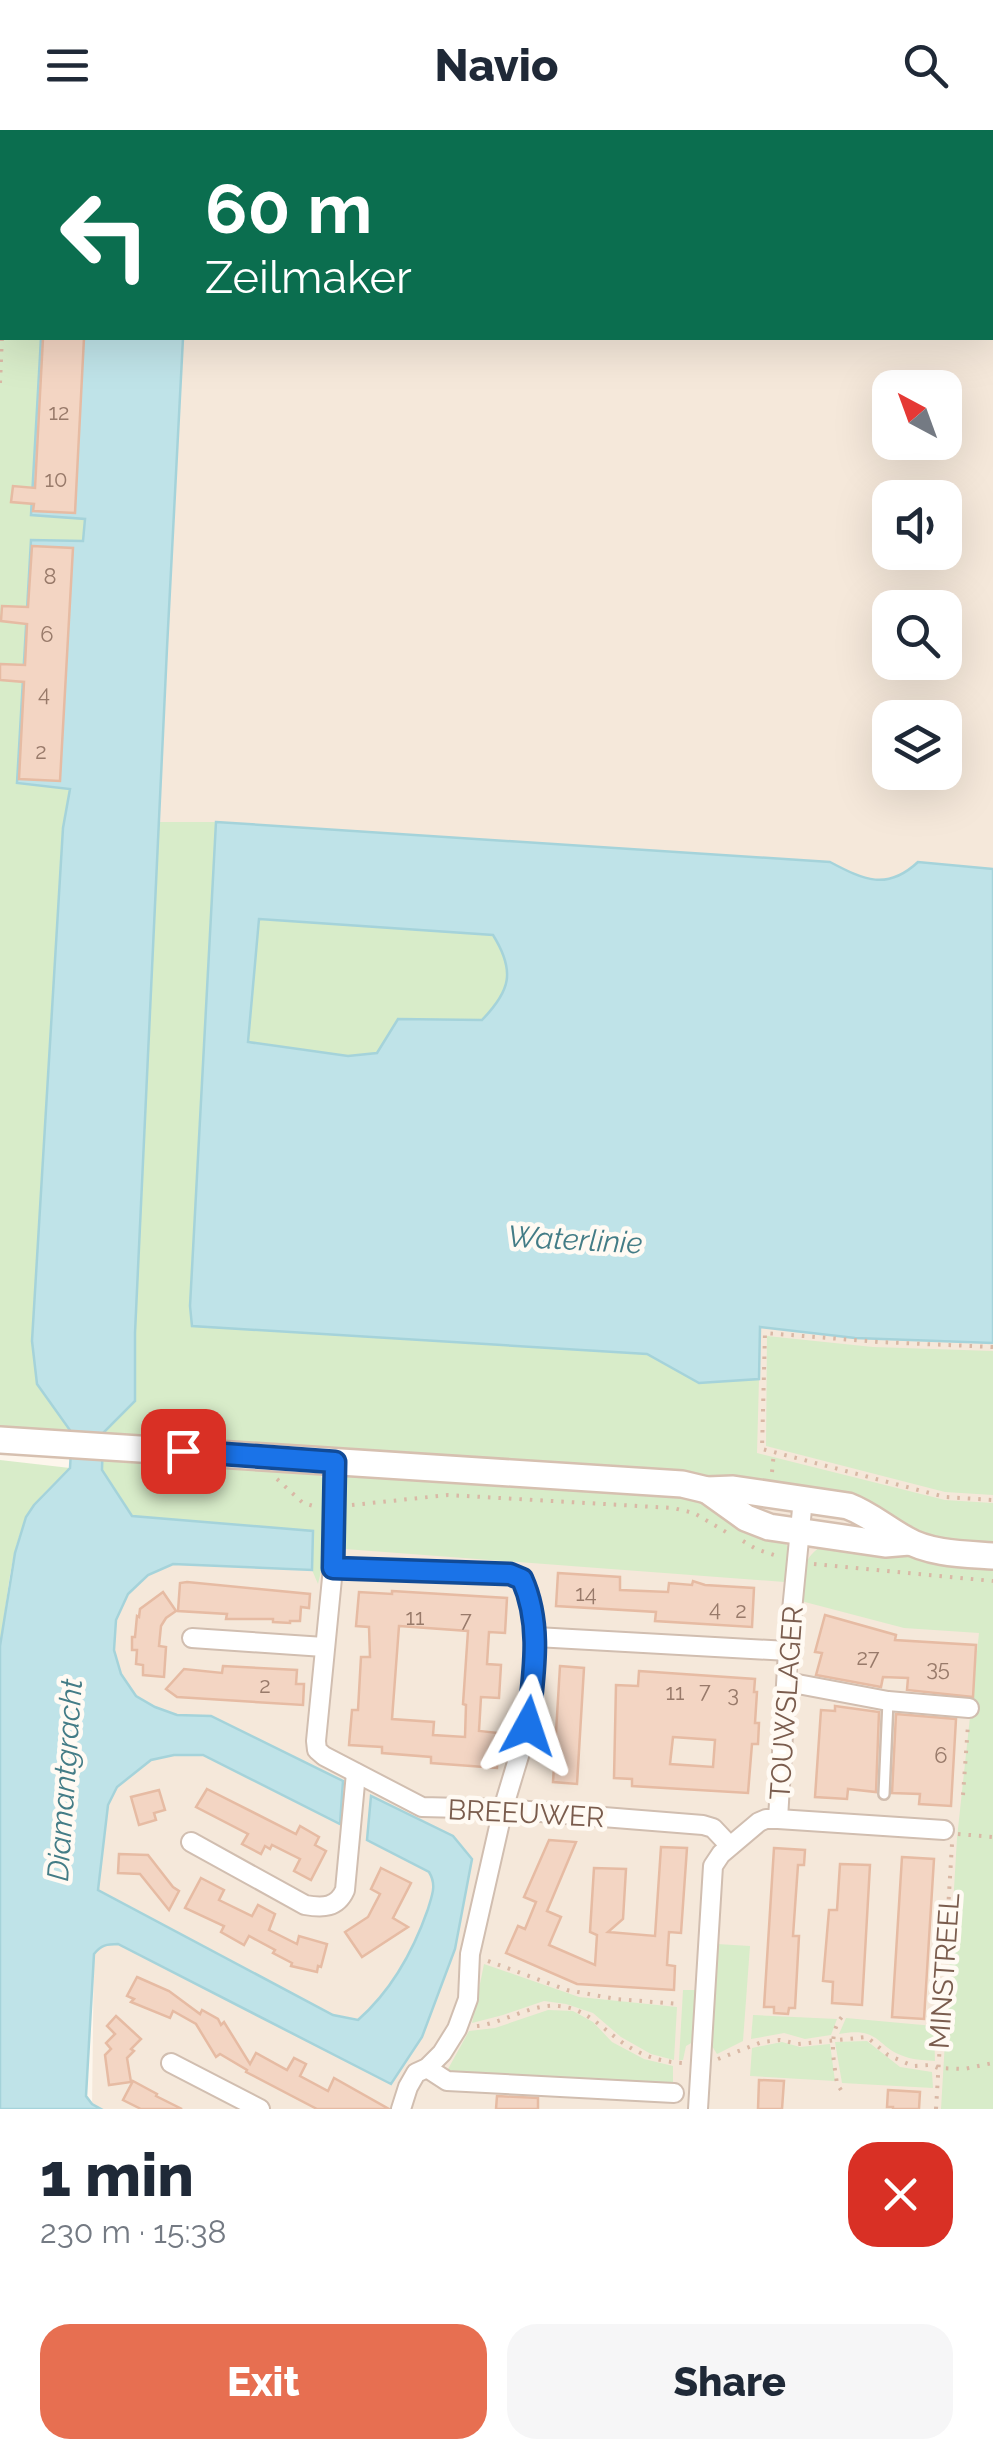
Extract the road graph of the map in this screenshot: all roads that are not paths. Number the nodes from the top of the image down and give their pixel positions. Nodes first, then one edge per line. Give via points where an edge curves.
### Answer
1 (0, 1440) edge
2 (335, 1462) junction
3 (707, 1490) junction
4 (803, 1499) junction
5 (800, 1532) junction
6 (909, 1542) junction
7 (993, 1556) edge
8 (333, 1568) junction
9 (536, 1637) junction
10 (192, 1638) dead end
11 (324, 1646) junction
12 (788, 1651) junction
13 (787, 1682) junction
14 (888, 1701) junction
15 (969, 1708) road end
16 (356, 1773) junction
17 (884, 1794) dead end
18 (504, 1810) junction
19 (778, 1820) junction
20 (948, 1832) road end
21 (191, 1842) dead end
22 (730, 1846) junction
23 (171, 2063) dead end
24 (427, 2068) junction
25 (674, 2093) dead end
26 (260, 2109) edge
27 (401, 2109) edge
28 (698, 2109) edge

1 - 2 main road
2 - 3 main road
2 - 8 street, BREEUWER
3 - 4 main road
3 - 5 main road via 746,1518
4 - 5 street, TOUWSLAGER
4 - 6 main road via 863,1512
5 - 6 main road
5 - 12 street, TOUWSLAGER
6 - 7 main road
8 - 9 street via 510,1574 528,1592
8 - 11 street, BREEUWER
9 - 12 street
9 - 18 street via 528,1726
10 - 11 street
11 - 16 street, BREEUWER via 318,1750
12 - 13 street, TOUWSLAGER
13 - 14 street
13 - 19 street, TOUWSLAGER
14 - 15 street
14 - 17 lane
16 - 18 street, BREEUWER via 422,1807
16 - 21 street via 345,1890 330,1906 306,1905
18 - 22 street, BREEUWER via 703,1824
18 - 24 street via 470,1954 468,2000 458,2029
19 - 20 street
19 - 22 street, TOUWSLAGER via 759,1822
22 - 28 street via 712,1873
23 - 26 street
24 - 25 street via 447,2081
24 - 27 street via 416,2073

